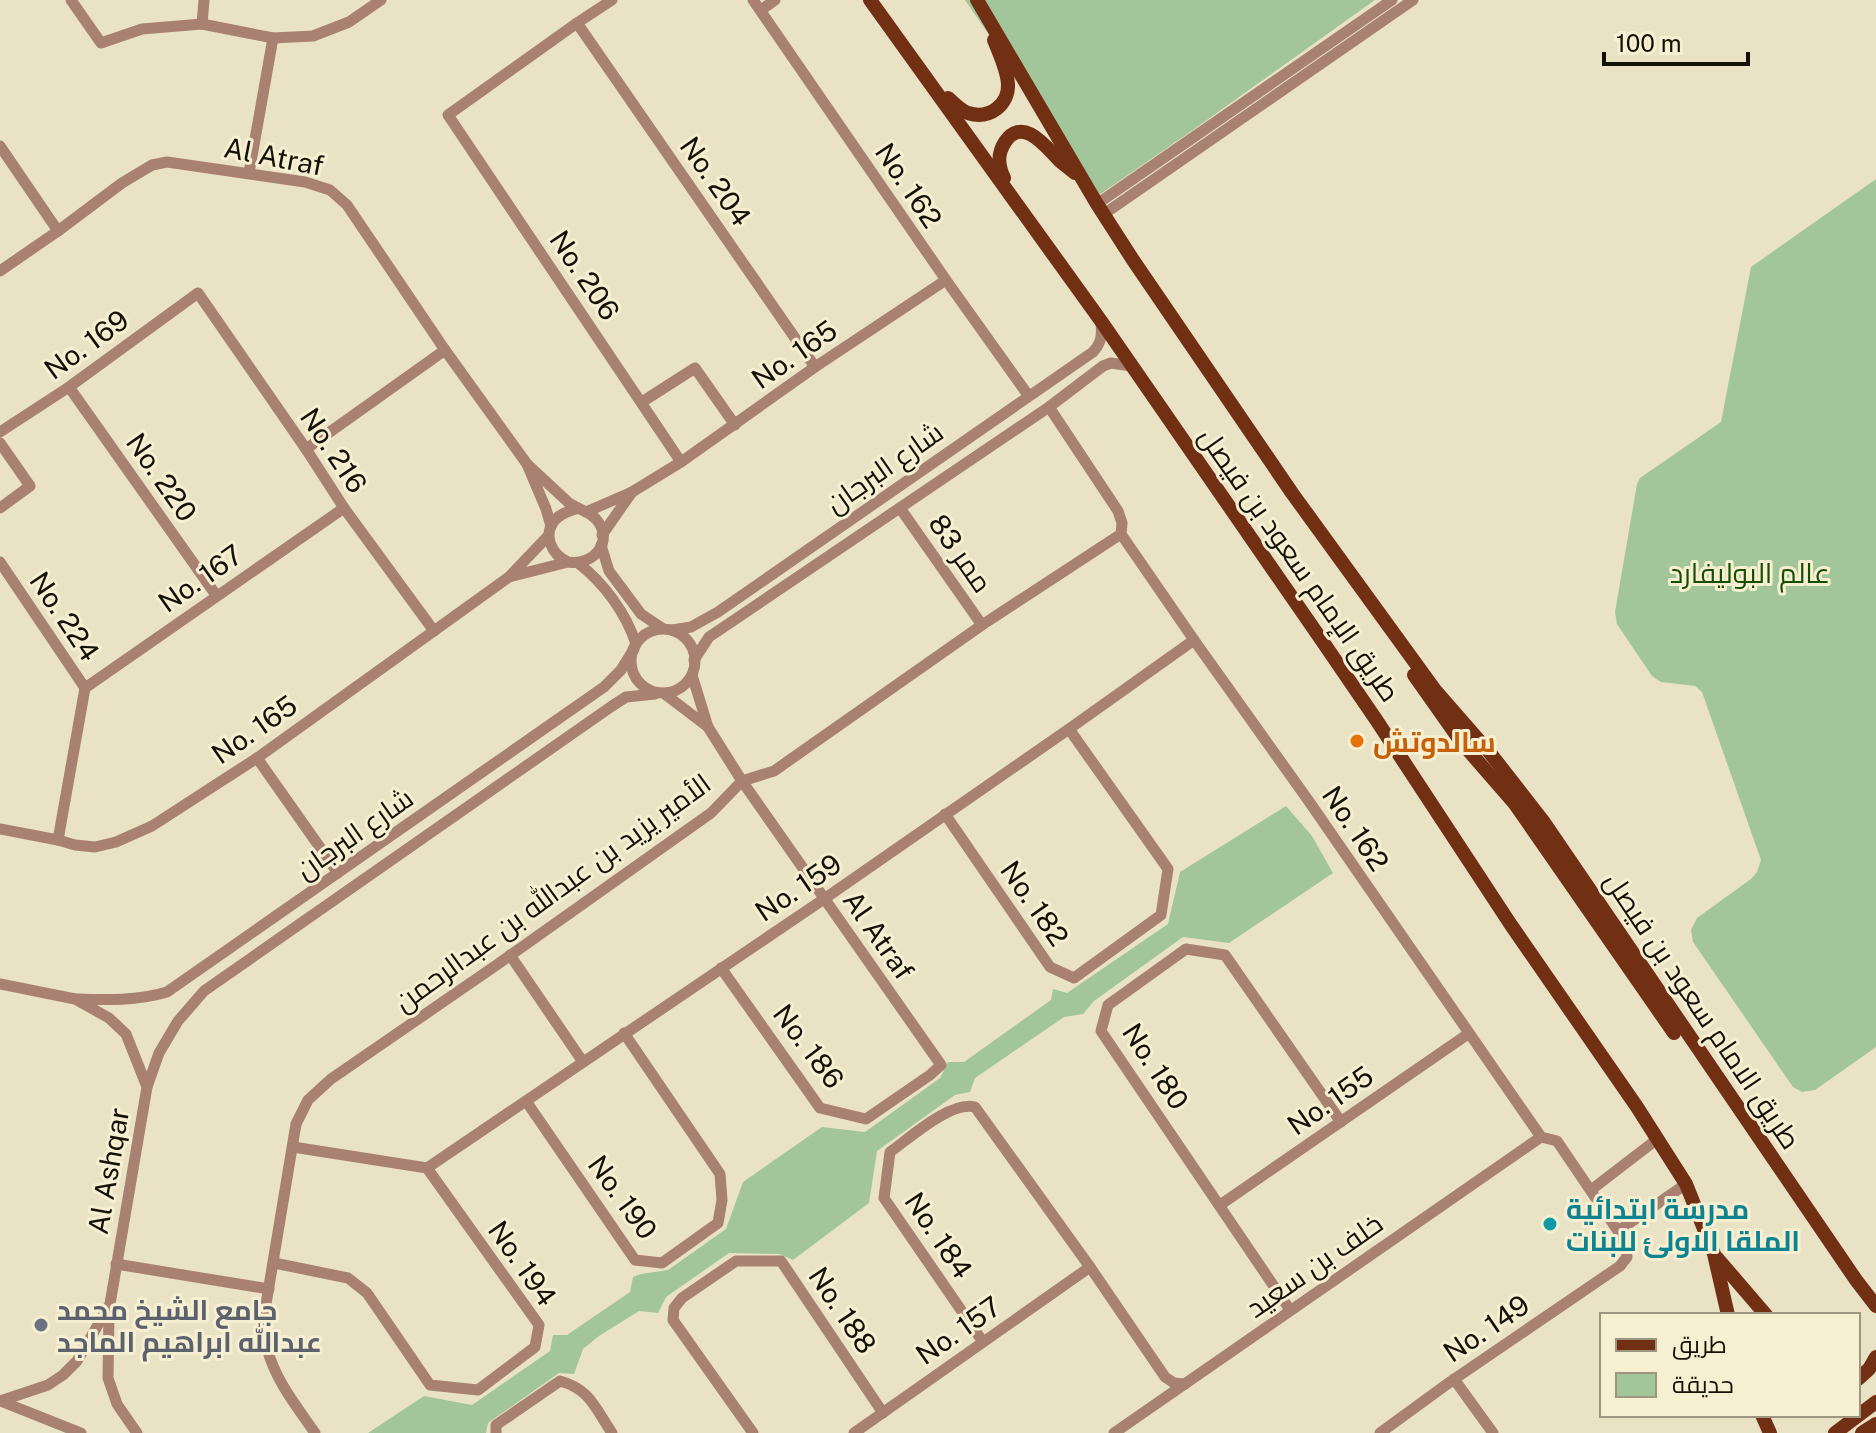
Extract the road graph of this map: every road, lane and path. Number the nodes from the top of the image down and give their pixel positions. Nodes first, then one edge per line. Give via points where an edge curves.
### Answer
1 (71, 0) edge
2 (204, 0) edge
3 (381, 0) edge
4 (612, 0) edge
5 (775, 0) edge
6 (870, 0) edge
7 (1392, 0) edge
8 (1413, 0) edge
9 (757, 5) edge
10 (981, 6) edge
11 (577, 23) junction
12 (202, 24) junction
13 (273, 38) junction
14 (909, 56) junction
15 (0, 146) edge
16 (249, 173) junction
17 (1084, 181) junction
18 (1009, 193) junction
19 (1100, 209) junction
20 (58, 231) junction
21 (0, 271) edge
22 (946, 280) junction
23 (198, 293) joint
24 (1101, 321) junction
25 (445, 350) junction
26 (1131, 366) junction
27 (815, 367) junction
28 (69, 387) junction
29 (1028, 395) junction
30 (642, 402) junction
31 (1049, 407) junction
32 (735, 425) junction
33 (0, 432) edge
34 (0, 443) edge
35 (306, 449) junction
36 (681, 462) junction
37 (527, 464) junction
38 (632, 492) junction
39 (0, 508) edge
40 (344, 508) junction
41 (900, 508) junction
42 (582, 510) junction
43 (550, 530) junction
44 (1121, 534) junction
45 (602, 540) junction
46 (0, 562) edge
47 (573, 563) junction
48 (509, 577) junction
49 (216, 595) junction
50 (1379, 614) junction
51 (982, 625) junction
52 (667, 630) junction
53 (434, 631) junction
54 (1194, 640) junction
55 (635, 647) junction
56 (694, 660) junction
57 (692, 675) junction
58 (85, 688) junction
59 (660, 694) junction
60 (708, 727) junction
61 (1069, 729) junction
62 (1490, 753) joint
63 (257, 758) junction
64 (742, 781) junction
65 (945, 814) junction
66 (0, 829) edge
67 (58, 840) junction
68 (338, 873) junction
69 (824, 899) junction
70 (510, 955) junction
71 (721, 968) junction
72 (0, 984) edge
73 (75, 999) junction
74 (624, 1033) junction
75 (1468, 1034) junction
76 (930, 1051) joint
77 (583, 1062) junction
78 (147, 1087) junction
79 (526, 1101) junction
80 (1341, 1122) junction
81 (1541, 1137) junction
82 (1656, 1140) junction
83 (293, 1147) junction
84 (427, 1168) junction
85 (1784, 1176) junction
86 (1686, 1184) junction
87 (1591, 1190) junction
88 (1220, 1205) junction
89 (1618, 1231) junction
90 (1714, 1254) junction
91 (274, 1263) junction
92 (116, 1264) junction
93 (1090, 1267) junction
94 (269, 1289) junction
95 (1873, 1303) edge
96 (110, 1304) junction
97 (1290, 1310) junction
98 (1728, 1313) edge
99 (1764, 1313) edge
100 (1876, 1317) edge
101 (983, 1342) junction
102 (1876, 1357) edge
103 (1860, 1377) edge
104 (1454, 1379) junction
105 (1185, 1384) junction
106 (1, 1401) edge
107 (1876, 1402) edge
108 (883, 1413) junction
109 (1860, 1414) edge
110 (1856, 1417) edge
111 (1876, 1424) edge
112 (81, 1433) edge
113 (137, 1433) edge
114 (315, 1433) edge
115 (496, 1433) edge
116 (612, 1433) edge
117 (753, 1433) edge
118 (854, 1433) edge
119 (1114, 1433) edge
120 (1380, 1433) edge
121 (1493, 1433) edge
122 (1835, 1433) edge
123 (1862, 1433) edge

1 - 12 street via 101,43 142,29
2 - 12 street
3 - 13 street via 349,22 313,36
4 - 11 street
5 - 9 street
6 - 14 main road, طريق الإمام سعود بن فيصل
7 - 19 street via 1121,189
8 - 19 street
9 - 22 street, No. 162
10 - 14 main road via 1008,85 1007,95 991,113 961,110
10 - 17 main road, طريق الإمام سعود بن فيصل
11 - 27 street, No. 204
11 - 30 street, No. 206 via 448,115
12 - 13 street
13 - 16 street
14 - 18 main road, طريق الإمام سعود بن فيصل
15 - 20 street
16 - 20 street, Al Atraf via 167,162 152,165
16 - 25 street, Al Atraf via 330,190 347,205
17 - 18 main road via 1042,141 1018,132 999,156
17 - 19 main road, طريق الإمام سعود بن فيصل
18 - 24 main road, طريق الإمام سعود بن فيصل
19 - 50 main road, طريق الإمام سعود بن فيصل
20 - 21 street, Al Atraf
22 - 27 street, No. 165
22 - 29 street, No. 162
23 - 28 street, No. 169
23 - 35 street, No. 216
24 - 26 main road, طريق الإمام سعود بن فيصل
24 - 29 street, شارع البرجان via 1102,337 1093,352
25 - 35 street
25 - 37 street, Al Atraf
26 - 31 street, شارع البرجان via 1103,366
26 - 82 main road, طريق الإمام سعود بن فيصل via 1369,708
27 - 32 street, No. 165
28 - 33 street, No. 169
28 - 49 street, No. 220
29 - 52 street, شارع البرجان via 718,612 691,627
30 - 32 street via 695,368
30 - 36 street, No. 206
31 - 41 street, شارع البرجان
31 - 44 street, No. 162 via 1118,511
32 - 36 street, No. 165
34 - 39 street via 30,486
35 - 40 street, No. 216
36 - 38 street, No. 165
37 - 42 street, Al Atraf
37 - 43 street, Al Atraf
38 - 42 street
38 - 45 street, No. 165
40 - 49 street, No. 167
40 - 53 street, No. 216
41 - 51 street, ممر 83
41 - 56 street, شارع البرجان via 709,637
42 - 43 street via 561,514
42 - 45 street via 599,523
43 - 47 street via 554,552
43 - 48 street
44 - 51 street, الأمير يزيد بن عبدالله بن عبدالرحمن
44 - 54 street, No. 162
45 - 47 street via 594,556
45 - 52 street via 609,571 641,614
46 - 58 street, No. 224
47 - 48 street
47 - 55 street via 597,578 628,622
48 - 53 street, No. 165
49 - 58 street, No. 167
50 - 62 main road, طريق الإمام سعود بن فيصل
50 - 85 main road, طريق الإمام سعود بن فيصل via 1429,699 1515,804 1728,1109
51 - 64 street, الأمير يزيد بن عبدالله بن عبدالرحمن via 774,771
52 - 55 street, شارع البرجان via 646,632
52 - 56 street via 687,641
53 - 63 street, No. 165
54 - 61 street, No. 159
54 - 75 street, No. 162
55 - 59 street via 634,676
55 - 68 street, شارع البرجان via 604,687
56 - 57 street
57 - 59 street, شارع البرجان via 686,685
57 - 60 street
58 - 67 street, No. 224
59 - 60 street
59 - 78 street, شارع البرجان via 626,697 612,706 204,991 159,1053
60 - 64 street, Al Atraf
61 - 65 street, No. 159
61 - 65 street, No. 182 via 1168,869 1161,915 1074,978 1050,967
62 - 85 main road, طريق الامام سعود بن فيصل via 1561,847
63 - 67 street, No. 165 via 152,826 116,842 95,847
63 - 68 street
64 - 69 street, Al Atraf
64 - 70 street, الأمير يزيد بن عبدالله بن عبدالرحمن via 711,813
65 - 69 street, No. 159
66 - 67 street, No. 165
68 - 73 street, شارع البرجان via 167,992 149,998
69 - 71 street, No. 159
69 - 76 street, Al Atraf
70 - 77 street
70 - 83 street, الأمير يزيد بن عبدالله بن عبدالرحمن via 331,1079 308,1100 296,1124
71 - 74 street, No. 159
71 - 76 street, No. 186 via 820,1108 866,1119 941,1065
72 - 73 street, Al Ashqar
73 - 78 street, Al Ashqar via 126,1034
74 - 77 street, No. 159
74 - 79 street, No. 190 via 720,1174 718,1223 662,1263 635,1260
75 - 80 street, No. 155
75 - 81 street, No. 162
77 - 79 street, No. 159
78 - 92 street, Al Ashqar
79 - 84 street, No. 159
80 - 88 street, No. 155
80 - 88 street, No. 180 via 1225,955 1186,949 1108,1005 1101,1031
81 - 87 street, No. 162 via 1557,1141
81 - 97 street, خلف بن سعيد
82 - 86 main road, طريق الإمام سعود بن فيصل
82 - 87 street
83 - 84 street
83 - 91 street, الأمير يزيد بن عبدالله بن عبدالرحمن
84 - 91 street, No. 194 via 539,1325 535,1347 478,1390 430,1385 367,1293 348,1278
85 - 95 main road, طريق الامام سعود بن فيصل
86 - 89 street
86 - 90 main road, طريق الإمام سعود بن فيصل
87 - 89 street, No. 162
88 - 97 street, No. 180
89 - 104 street, No. 149 via 1627,1257 1620,1266
90 - 98 main road
90 - 99 main road
91 - 94 street, الأمير يزيد بن عبدالله بن عبدالرحمن
92 - 94 street
92 - 96 street, Al Ashqar
93 - 101 street, No. 157
93 - 101 street, No. 184 via 975,1107 948,1112 890,1152 884,1198
93 - 105 street via 1165,1377
94 - 114 street, الأمير يزيد بن عبدالله بن عبدالرحمن via 266,1346 285,1390
95 - 100 main road, طريق الامام سعود بن فيصل
96 - 106 street, Al Ashqar via 63,1375
96 - 113 street via 108,1378 117,1404
97 - 105 street, خلف بن سعيد
101 - 108 street, No. 157
102 - 103 main road
104 - 120 street, No. 149
104 - 121 street
105 - 119 street, خلف بن سعيد
106 - 112 street
107 - 109 main road
108 - 117 street, No. 188 via 781,1261 736,1261 682,1298 673,1320
108 - 118 street, No. 157
110 - 122 main road
111 - 123 main road
115 - 116 street via 496,1425 560,1381 585,1393

